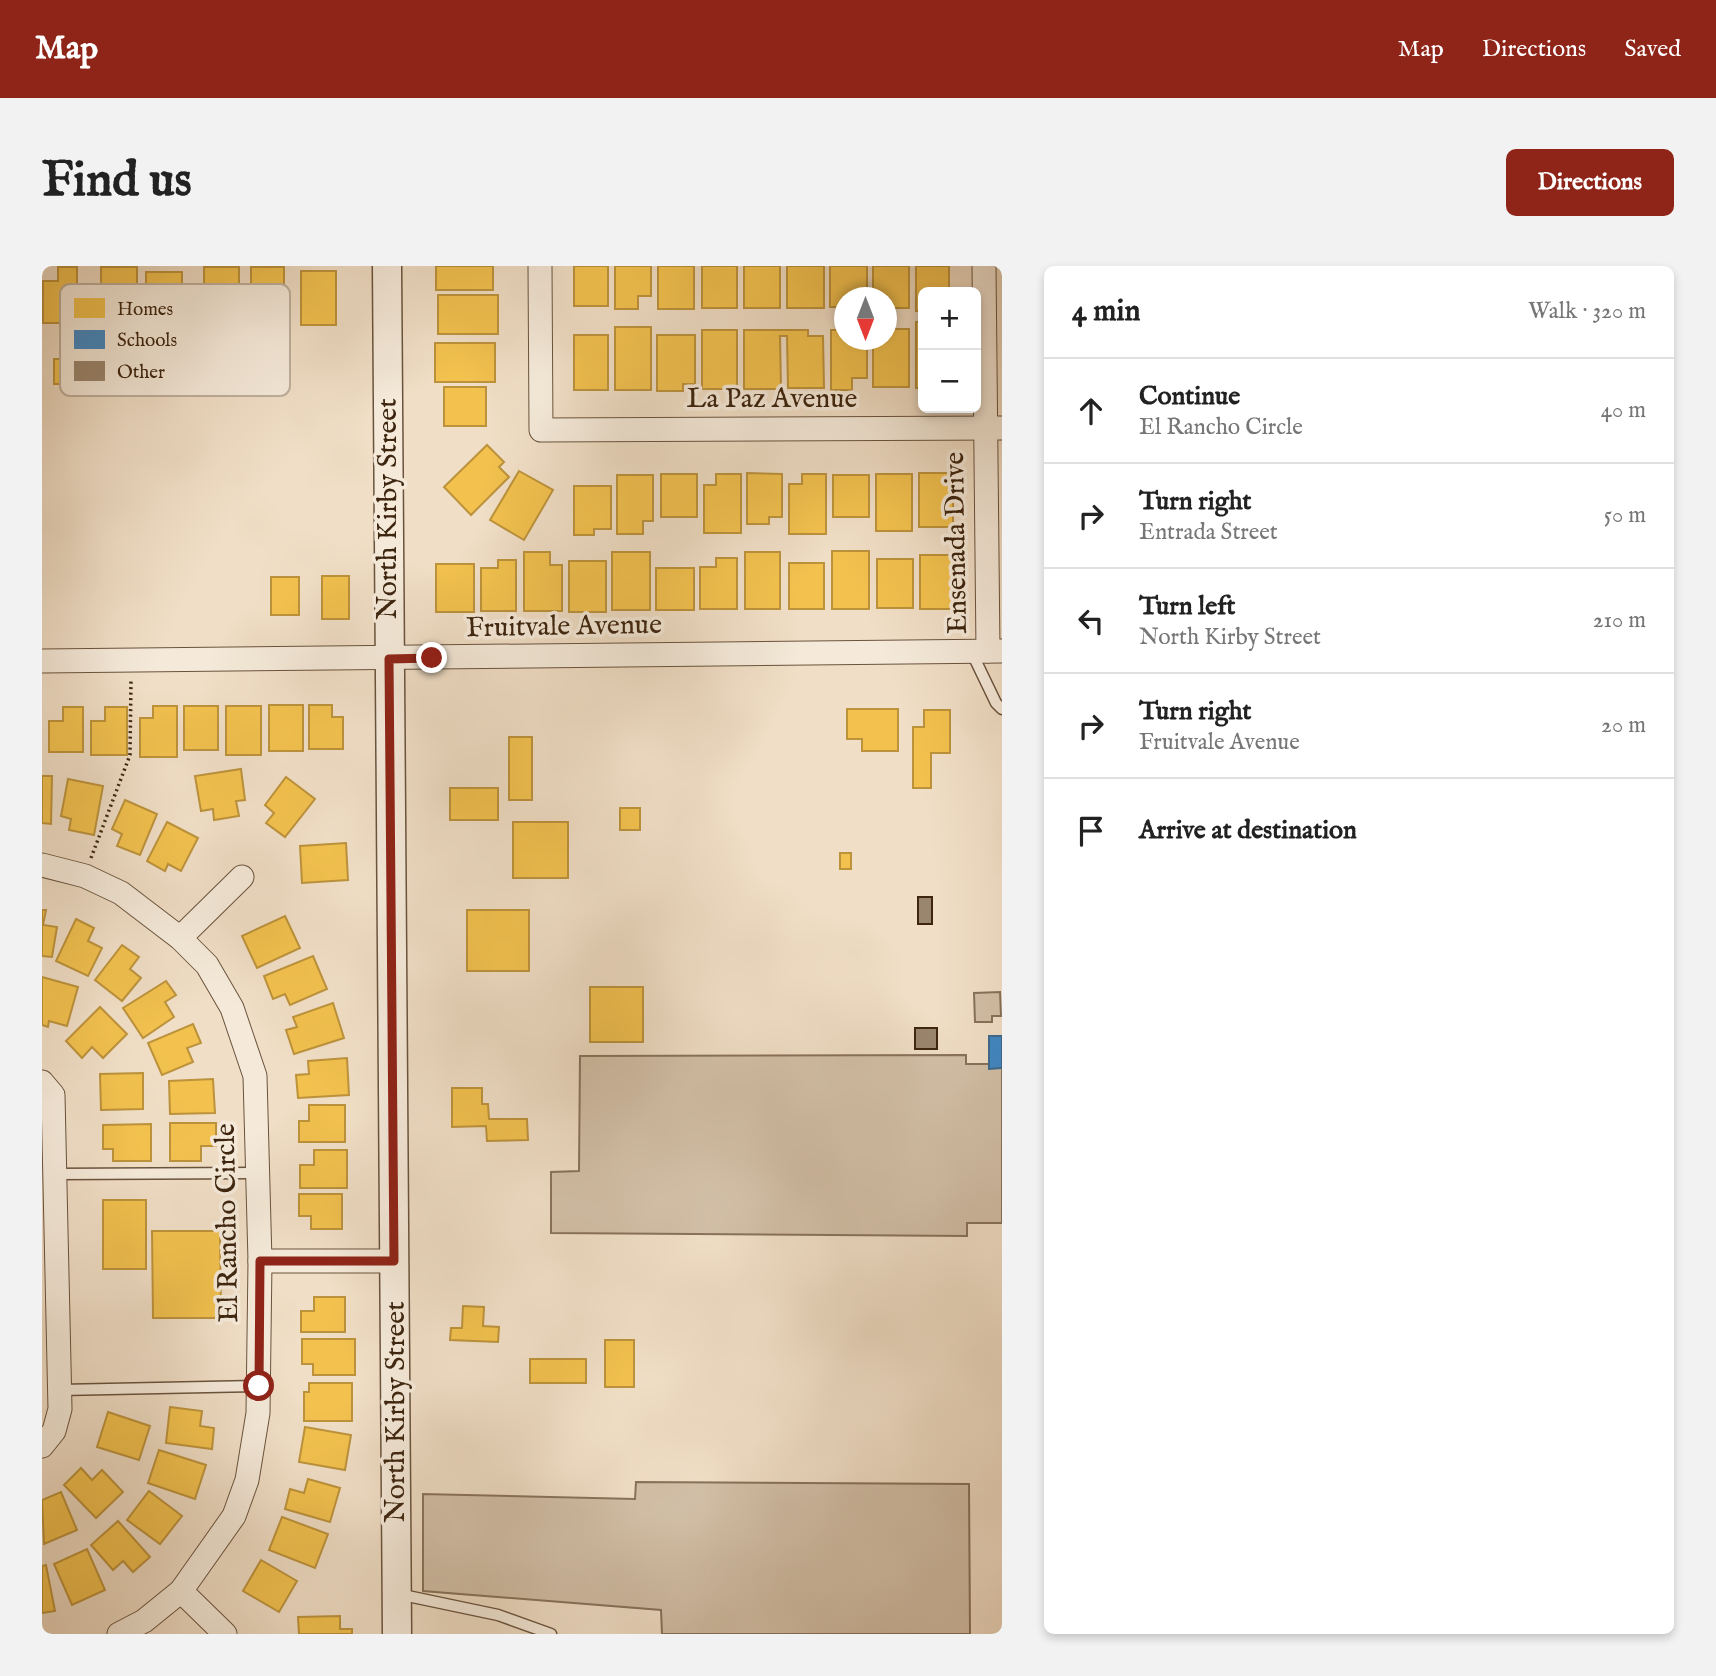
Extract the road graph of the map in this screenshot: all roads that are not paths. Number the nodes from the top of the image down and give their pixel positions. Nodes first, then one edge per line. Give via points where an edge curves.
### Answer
1 (387, 266) edge
2 (540, 266) edge
3 (984, 266) edge
4 (994, 428) edge
5 (995, 540) edge
6 (987, 651) edge
7 (389, 659) junction
8 (42, 661) edge
9 (1002, 709) edge
10 (42, 865) edge
11 (242, 877) dead end
12 (180, 938) junction
13 (42, 1082) edge
14 (257, 1173) junction
15 (55, 1174) junction
16 (50, 1256) edge
17 (260, 1261) junction
18 (394, 1261) junction
19 (259, 1386) junction
20 (60, 1390) junction
21 (42, 1447) edge
22 (181, 1591) junction
23 (397, 1594) junction
24 (119, 1634) edge
25 (225, 1634) edge
26 (397, 1634) edge
27 (551, 1634) edge

1 - 7 street, North Kirby Street
2 - 4 street, La Paz Avenue via 541,430
3 - 4 street, Ensenada Drive
4 - 5 street, Ensenada Drive
5 - 6 street, Ensenada Drive
6 - 7 street, Fruitvale Avenue
6 - 9 lane via 996,703
7 - 8 street, Fruitvale Avenue
7 - 18 street, North Kirby Street
10 - 12 street, El Rancho Circle via 85,876 121,893
11 - 12 street
12 - 14 street, El Rancho Circle via 207,965 232,1008 251,1065
13 - 15 street via 53,1095
14 - 15 lane
14 - 17 street, El Rancho Circle
15 - 16 street
16 - 20 street
17 - 18 street
17 - 19 street, El Rancho Circle
18 - 23 street, North Kirby Street
19 - 20 lane
19 - 22 street, El Rancho Circle via 251,1460 234,1516
20 - 21 street via 54,1432
22 - 24 street, El Rancho Circle via 144,1621
22 - 25 street
23 - 26 street, North Kirby Street
23 - 27 lane via 498,1615

